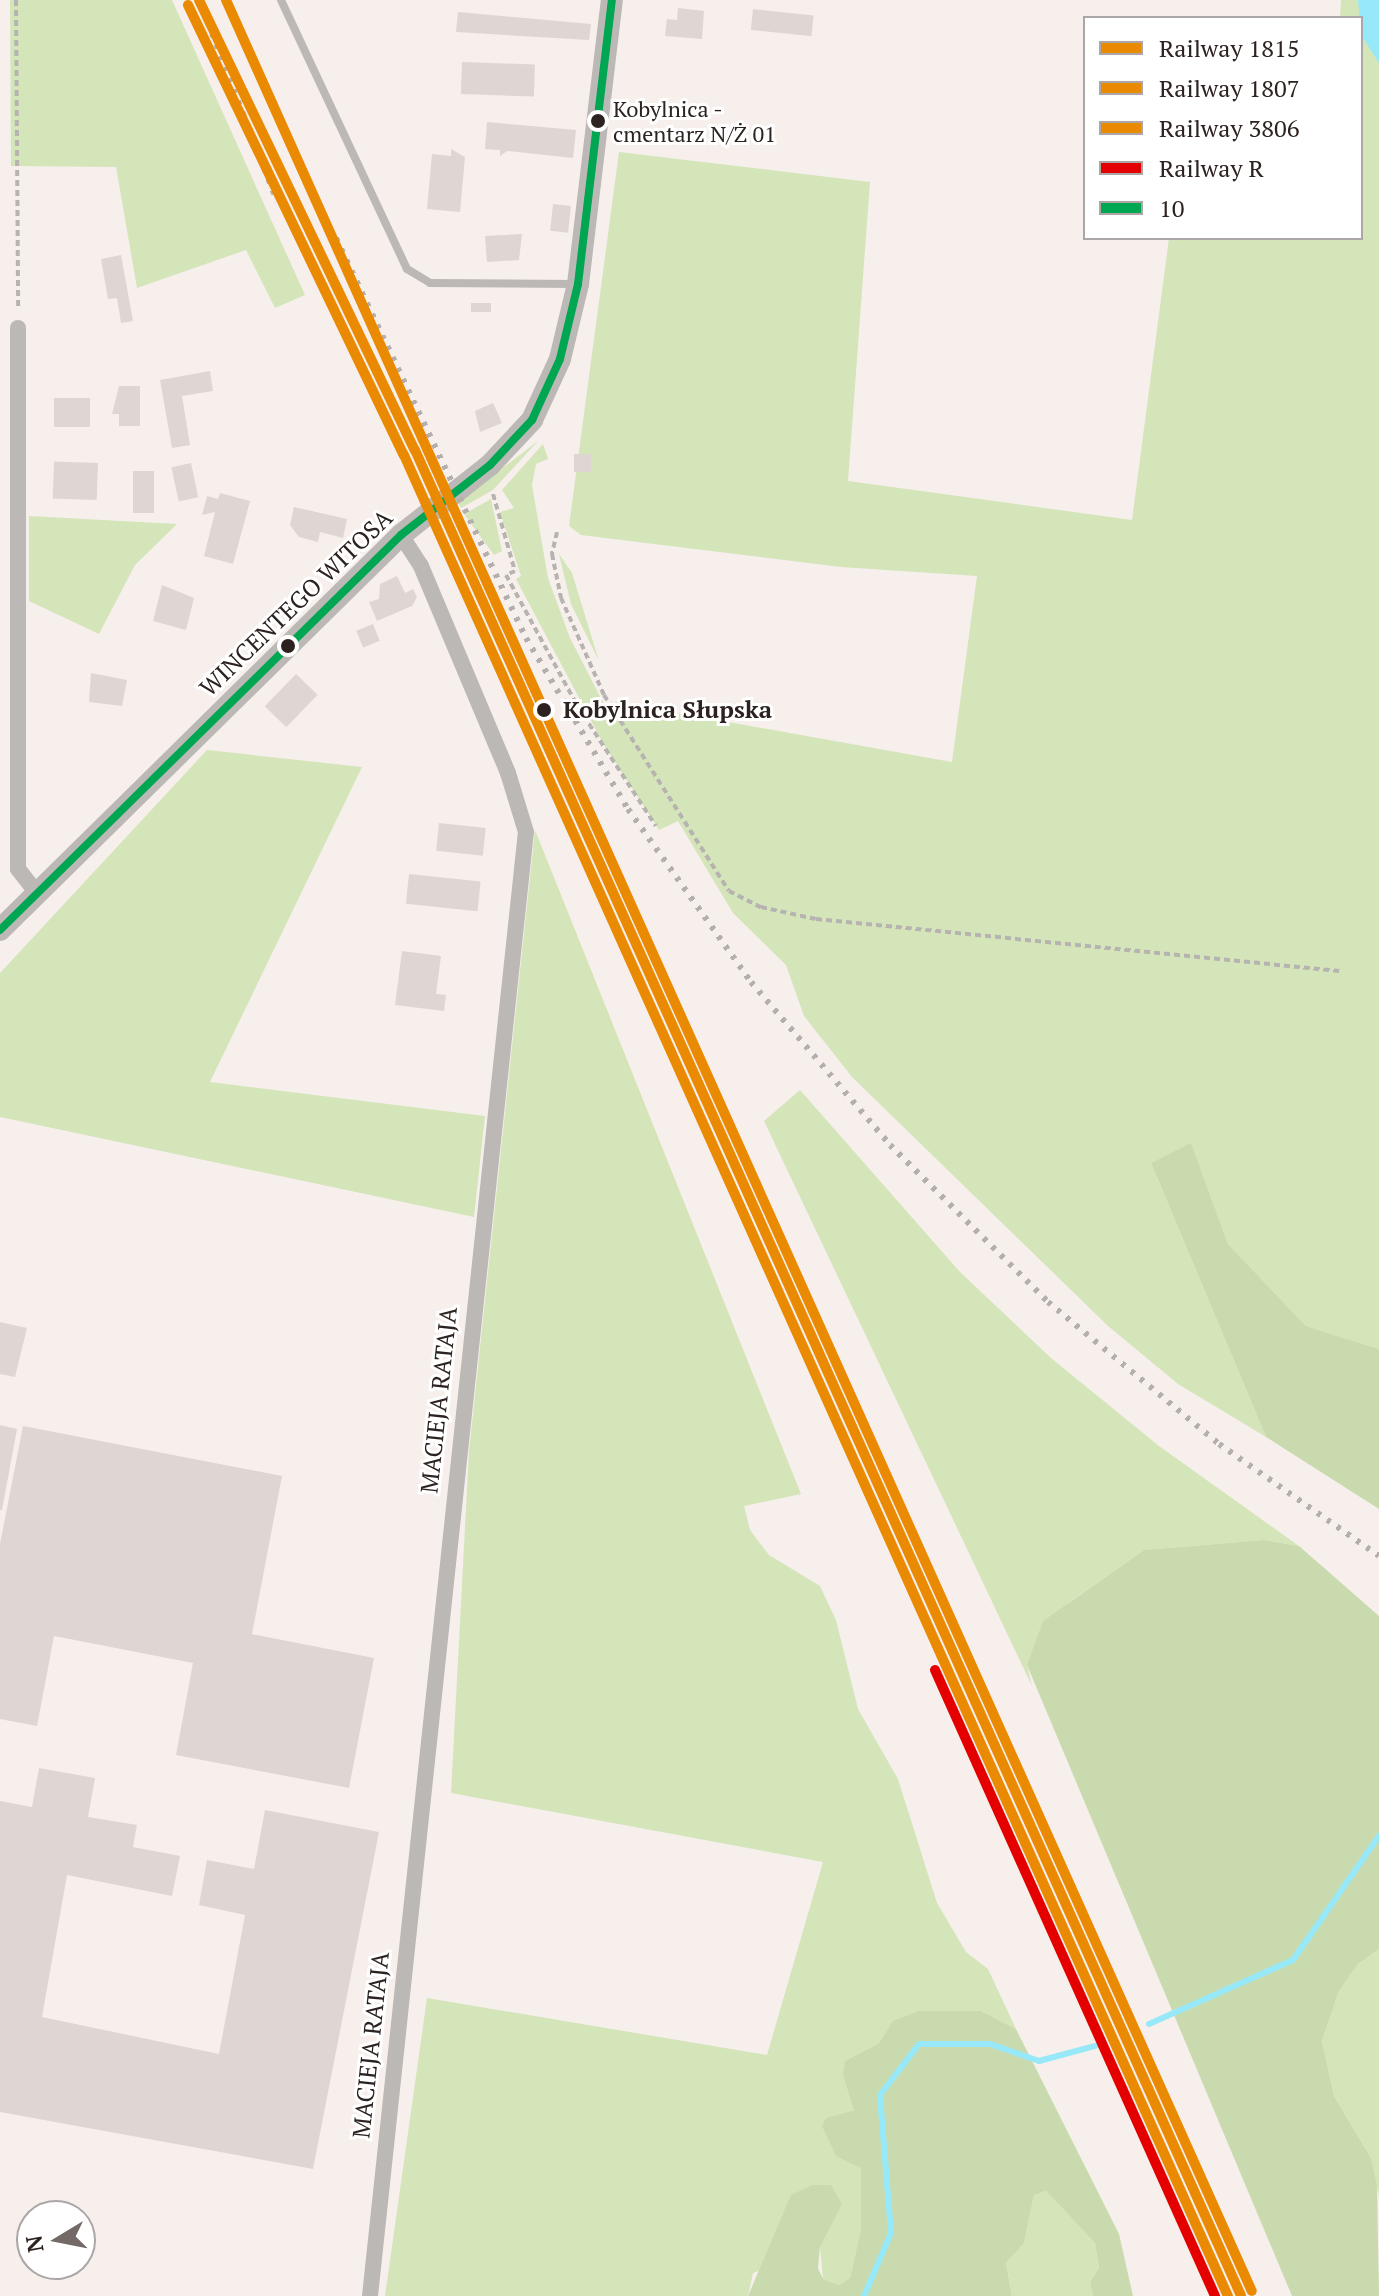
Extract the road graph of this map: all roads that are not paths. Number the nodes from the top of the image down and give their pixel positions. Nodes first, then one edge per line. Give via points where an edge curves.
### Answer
1 (281, 0) edge
2 (612, 0) edge
3 (578, 284) junction
4 (18, 328) road end
5 (401, 535) junction
6 (37, 893) junction
7 (0, 930) edge
8 (370, 2296) edge

1 - 3 lane via 407,269 430,283
2 - 3 street, WINCENTEGO WITOSA
3 - 5 street, WINCENTEGO WITOSA via 560,359 522,434
4 - 6 street via 18,869
5 - 6 street, WINCENTEGO WITOSA
5 - 8 street, MACIEJA RATAJA via 427,580 508,773 526,832
6 - 7 street, WINCENTEGO WITOSA

